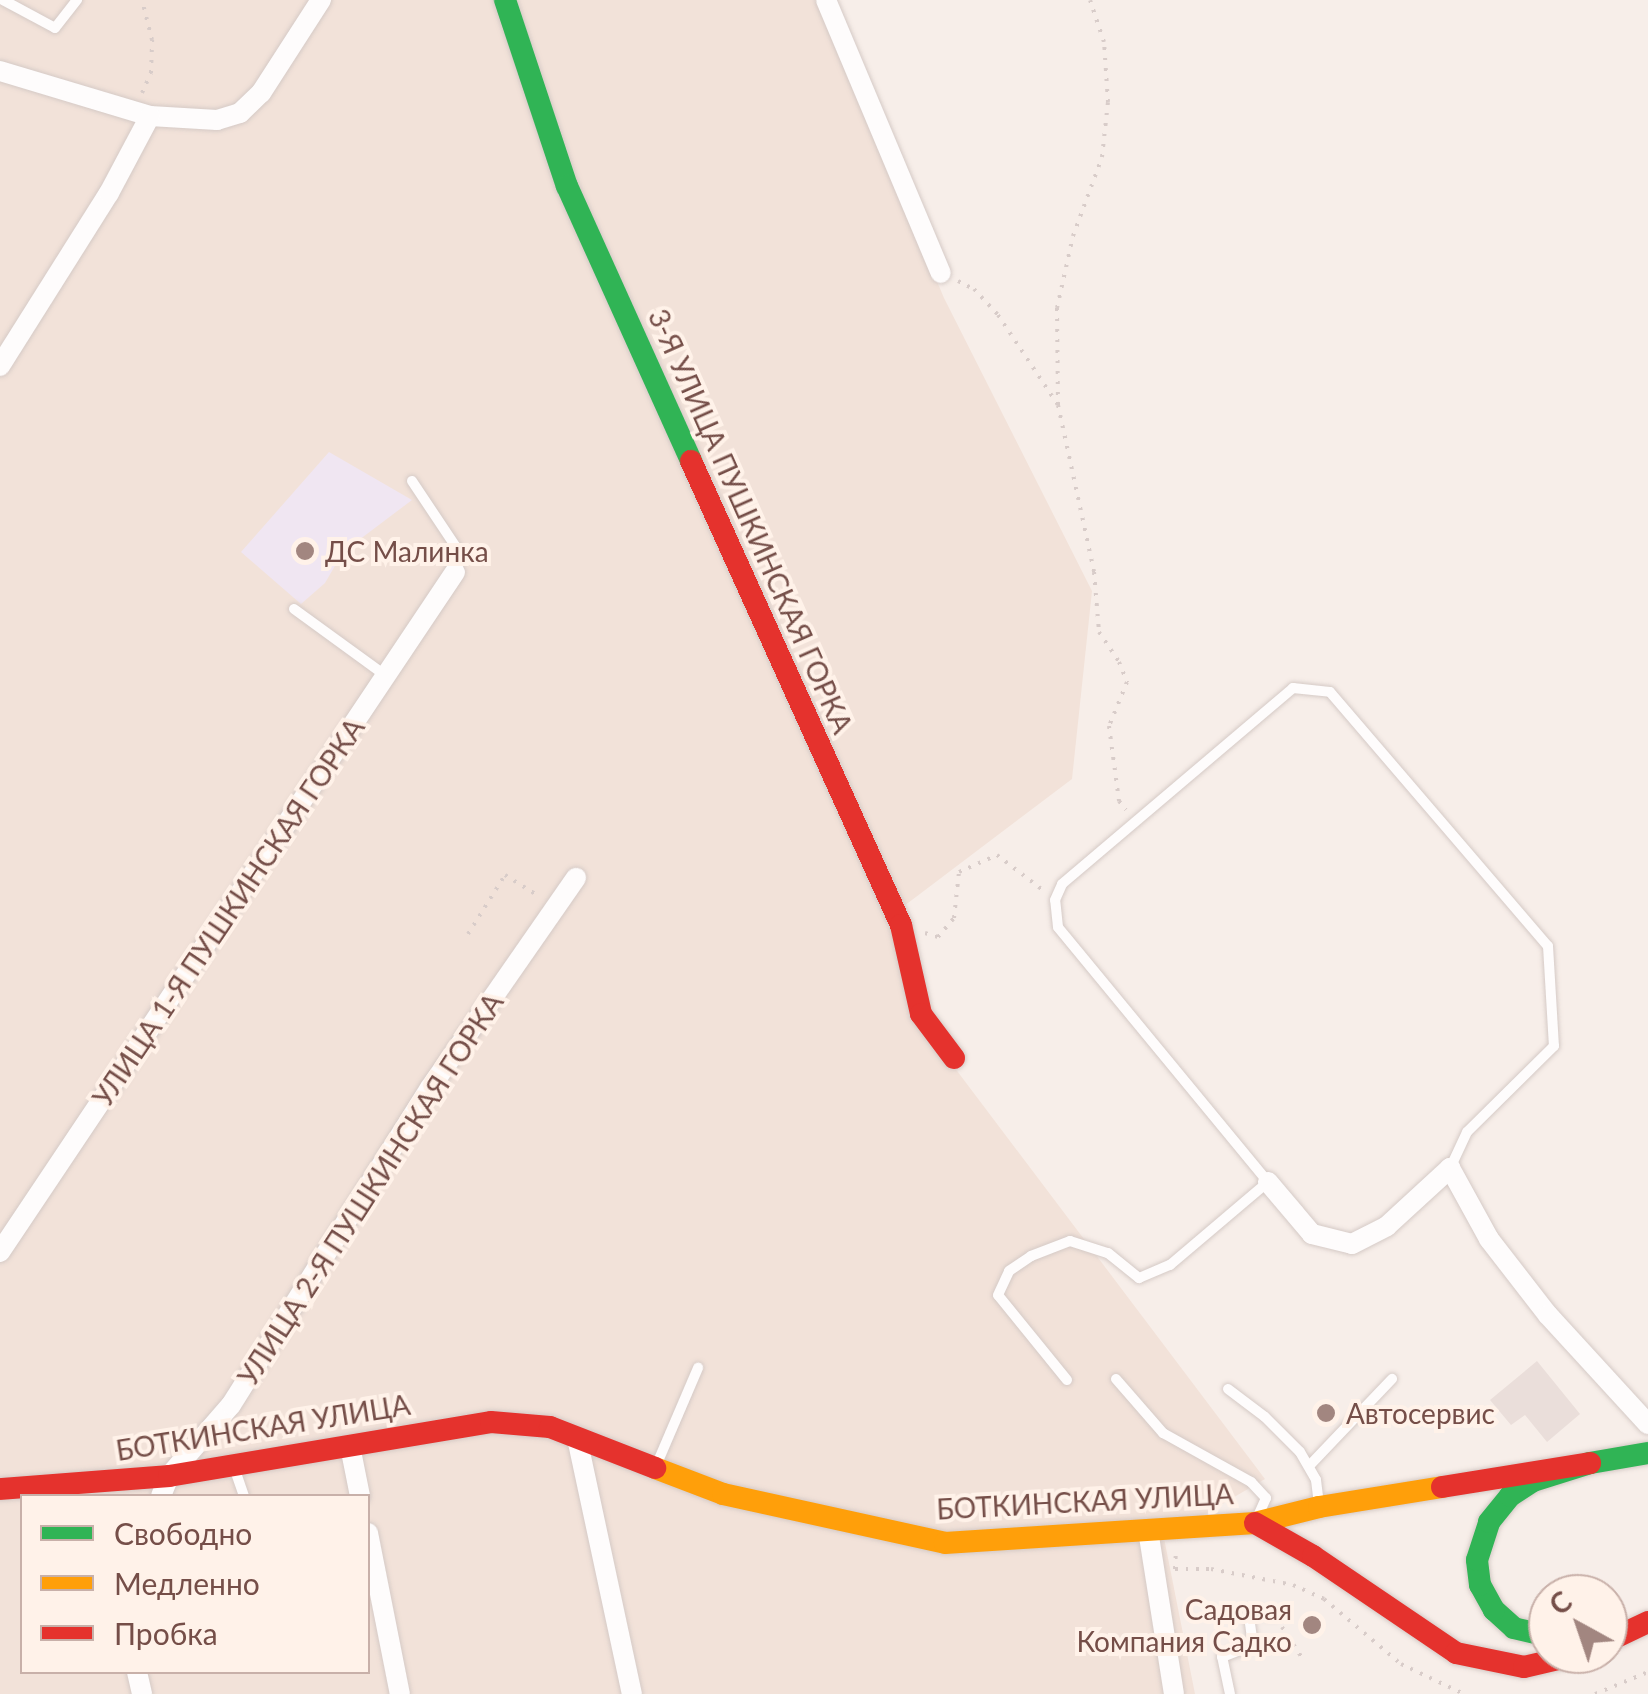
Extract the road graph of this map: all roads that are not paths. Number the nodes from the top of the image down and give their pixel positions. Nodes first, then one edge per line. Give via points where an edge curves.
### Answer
1 (3, 0) edge
2 (77, 0) edge
3 (320, 0) edge
4 (505, 0) edge
5 (826, 0) edge
6 (0, 71) edge
7 (142, 114) junction
8 (941, 273) road end
9 (0, 366) edge
10 (412, 480) dead end
11 (455, 572) joint
12 (294, 610) dead end
13 (386, 676) junction
14 (576, 878) dead end
15 (954, 1058) dead end
16 (1450, 1168) junction
17 (1268, 1182) junction
18 (0, 1252) edge
19 (698, 1368) dead end
20 (1116, 1378) dead end
21 (1392, 1379) dead end
22 (1067, 1380) dead end
23 (1228, 1390) dead end
24 (1648, 1424) edge
25 (577, 1438) junction
26 (350, 1446) junction
27 (1648, 1453) edge
28 (1590, 1463) junction
29 (234, 1464) junction
30 (1310, 1465) junction
31 (656, 1467) junction
32 (165, 1486) edge
33 (0, 1489) edge
34 (243, 1494) edge
35 (360, 1494) edge
36 (1319, 1507) junction
37 (1254, 1524) junction
38 (1148, 1530) junction
39 (370, 1543) edge
40 (1274, 1615) road end
41 (1528, 1631) edge
42 (1528, 1666) edge
43 (400, 1694) edge
44 (632, 1694) edge
45 (1174, 1694) edge
46 (1230, 1694) edge

1 - 2 lane via 55,28
3 - 7 street via 240,114 217,120
4 - 15 street, 3-Я УЛИЦА ПУШКИНСКАЯ ГОРКА via 567,186 901,925 920,1014
5 - 8 street
6 - 7 street
7 - 9 street via 109,193
10 - 11 lane via 456,547
11 - 13 street, УЛИЦА 1-Я ПУШКИНСКАЯ ГОРКА
12 - 13 lane
13 - 18 street, УЛИЦА 1-Я ПУШКИНСКАЯ ГОРКА
14 - 32 street, УЛИЦА 2-Я ПУШКИНСКАЯ ГОРКА via 430,1088 231,1405
16 - 17 street via 1387,1226 1352,1244 1312,1234
16 - 17 lane via 1467,1132 1554,1046 1548,946 1330,692 1293,688 1062,884 1055,900 1058,927
16 - 24 street via 1489,1238 1548,1315
17 - 22 lane via 1170,1265 1139,1278 1108,1252 1070,1241 1009,1271 998,1295
19 - 31 lane
20 - 37 lane via 1163,1433 1251,1482 1266,1498
21 - 30 lane
23 - 30 lane via 1276,1426
25 - 26 street, БОТКИНСКАЯ УЛИЦА via 550,1427 491,1422
25 - 31 street, БОТКИНСКАЯ УЛИЦА
25 - 44 street
26 - 29 street, БОТКИНСКАЯ УЛИЦА
26 - 35 street
27 - 28 street
28 - 36 street, БОТКИНСКАЯ УЛИЦА
28 - 41 street via 1533,1481 1510,1496 1482,1536 1480,1585 1494,1610
29 - 32 street, БОТКИНСКАЯ УЛИЦА
29 - 34 lane
30 - 36 lane
31 - 38 street, БОТКИНСКАЯ УЛИЦА via 723,1494 945,1543
32 - 33 street, БОТКИНСКАЯ УЛИЦА
36 - 37 street, БОТКИНСКАЯ УЛИЦА
37 - 38 street, БОТКИНСКАЯ УЛИЦА
37 - 42 street via 1456,1653
38 - 45 street
39 - 43 street
40 - 46 lane via 1248,1610 1253,1645 1222,1657

